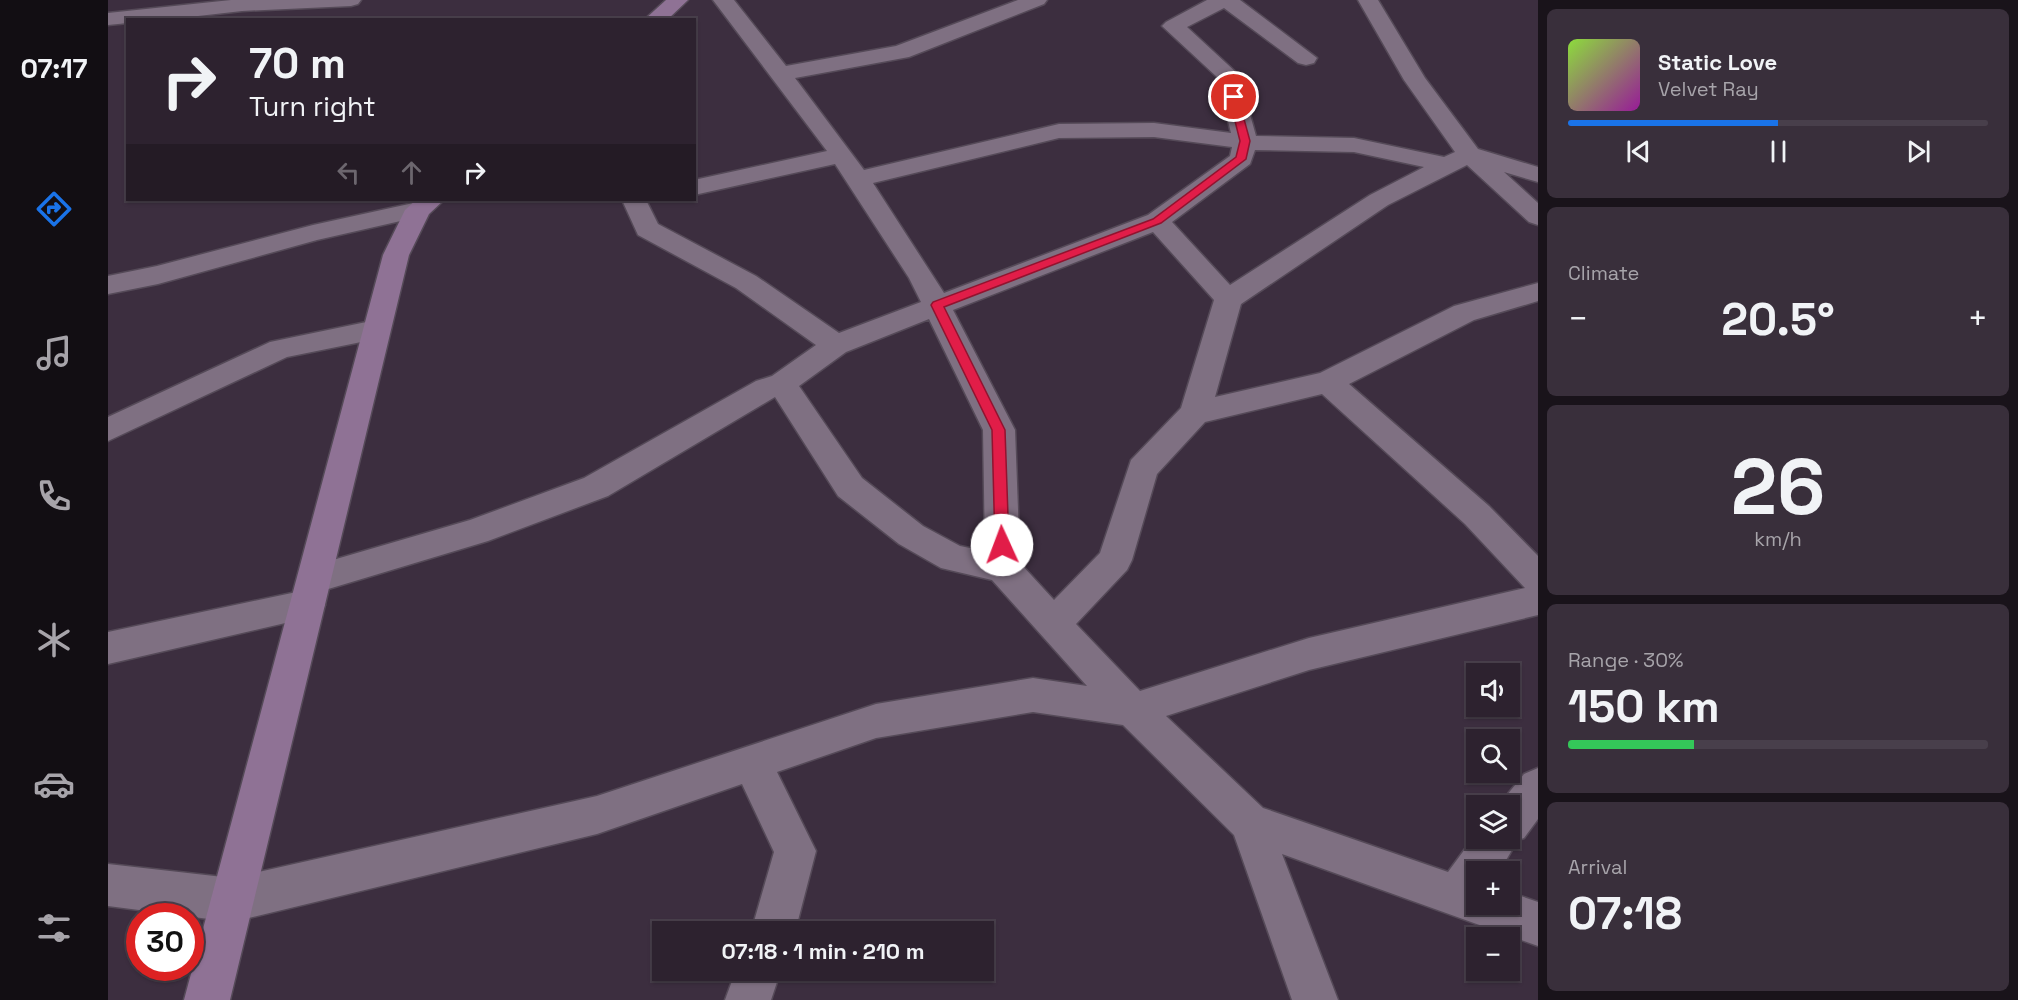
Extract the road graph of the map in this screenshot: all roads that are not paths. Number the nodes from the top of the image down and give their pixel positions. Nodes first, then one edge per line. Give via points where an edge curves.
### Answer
1 (351, 0) edge
2 (678, 0) edge
3 (723, 0) edge
4 (1037, 0) edge
5 (1225, 0) edge
6 (1368, 0) edge
7 (206, 4) edge
8 (656, 18) edge
9 (108, 19) edge
10 (1306, 58) dead end
11 (781, 74) junction
12 (1245, 141) junction
13 (842, 155) junction
14 (1458, 159) junction
15 (1538, 175) edge
16 (858, 179) junction
17 (696, 188) edge
18 (634, 201) edge
19 (424, 205) edge
20 (1538, 217) edge
21 (1157, 221) junction
22 (108, 285) edge
23 (1538, 292) edge
24 (1228, 299) junction
25 (937, 305) junction
26 (376, 330) junction
27 (836, 345) junction
28 (1328, 382) junction
29 (782, 384) junction
30 (1195, 413) junction
31 (108, 430) edge
32 (1003, 568) junction
33 (1538, 579) edge
34 (310, 592) junction
35 (1538, 600) edge
36 (1053, 624) junction
37 (108, 648) edge
38 (1133, 710) junction
39 (752, 763) junction
40 (1538, 786) edge
41 (1520, 810) edge
42 (1250, 823) junction
43 (108, 885) edge
44 (1466, 899) edge
45 (232, 900) junction
46 (1512, 915) edge
47 (776, 921) edge
48 (1538, 924) edge
49 (755, 981) edge
50 (207, 1000) edge
51 (748, 1000) edge
52 (1316, 1000) edge

1 - 7 street
2 - 8 street
3 - 11 street
4 - 11 street via 901,52
5 - 10 street
5 - 12 street via 1173,26 1228,75
6 - 14 street
7 - 9 street
11 - 13 street
12 - 14 street via 1269,145 1354,145
12 - 16 street via 1154,130 1059,131
12 - 21 street via 1241,159
13 - 16 street
13 - 17 street
14 - 15 street
14 - 20 street
14 - 24 street via 1378,200
16 - 25 street
18 - 27 street via 647,229 746,282
19 - 22 street
19 - 26 street via 396,255
21 - 24 street
21 - 25 street
23 - 28 street via 1464,313
24 - 30 street
25 - 27 street
25 - 32 street via 999,430
26 - 31 street via 280,349
26 - 34 street
27 - 29 street
28 - 30 street
28 - 33 street via 1477,515
29 - 32 street via 850,487 911,535 953,558
29 - 34 street via 767,388 597,487
30 - 36 street via 1142,469 1115,560
32 - 36 street
34 - 37 street
34 - 45 street
35 - 38 street via 1309,654
36 - 38 street
38 - 39 street via 1034,695 876,721
38 - 42 street
39 - 45 street via 597,815
39 - 47 street via 795,851
40 - 41 street
42 - 44 street
42 - 52 street
43 - 45 street
45 - 50 street
46 - 48 street
49 - 51 street

